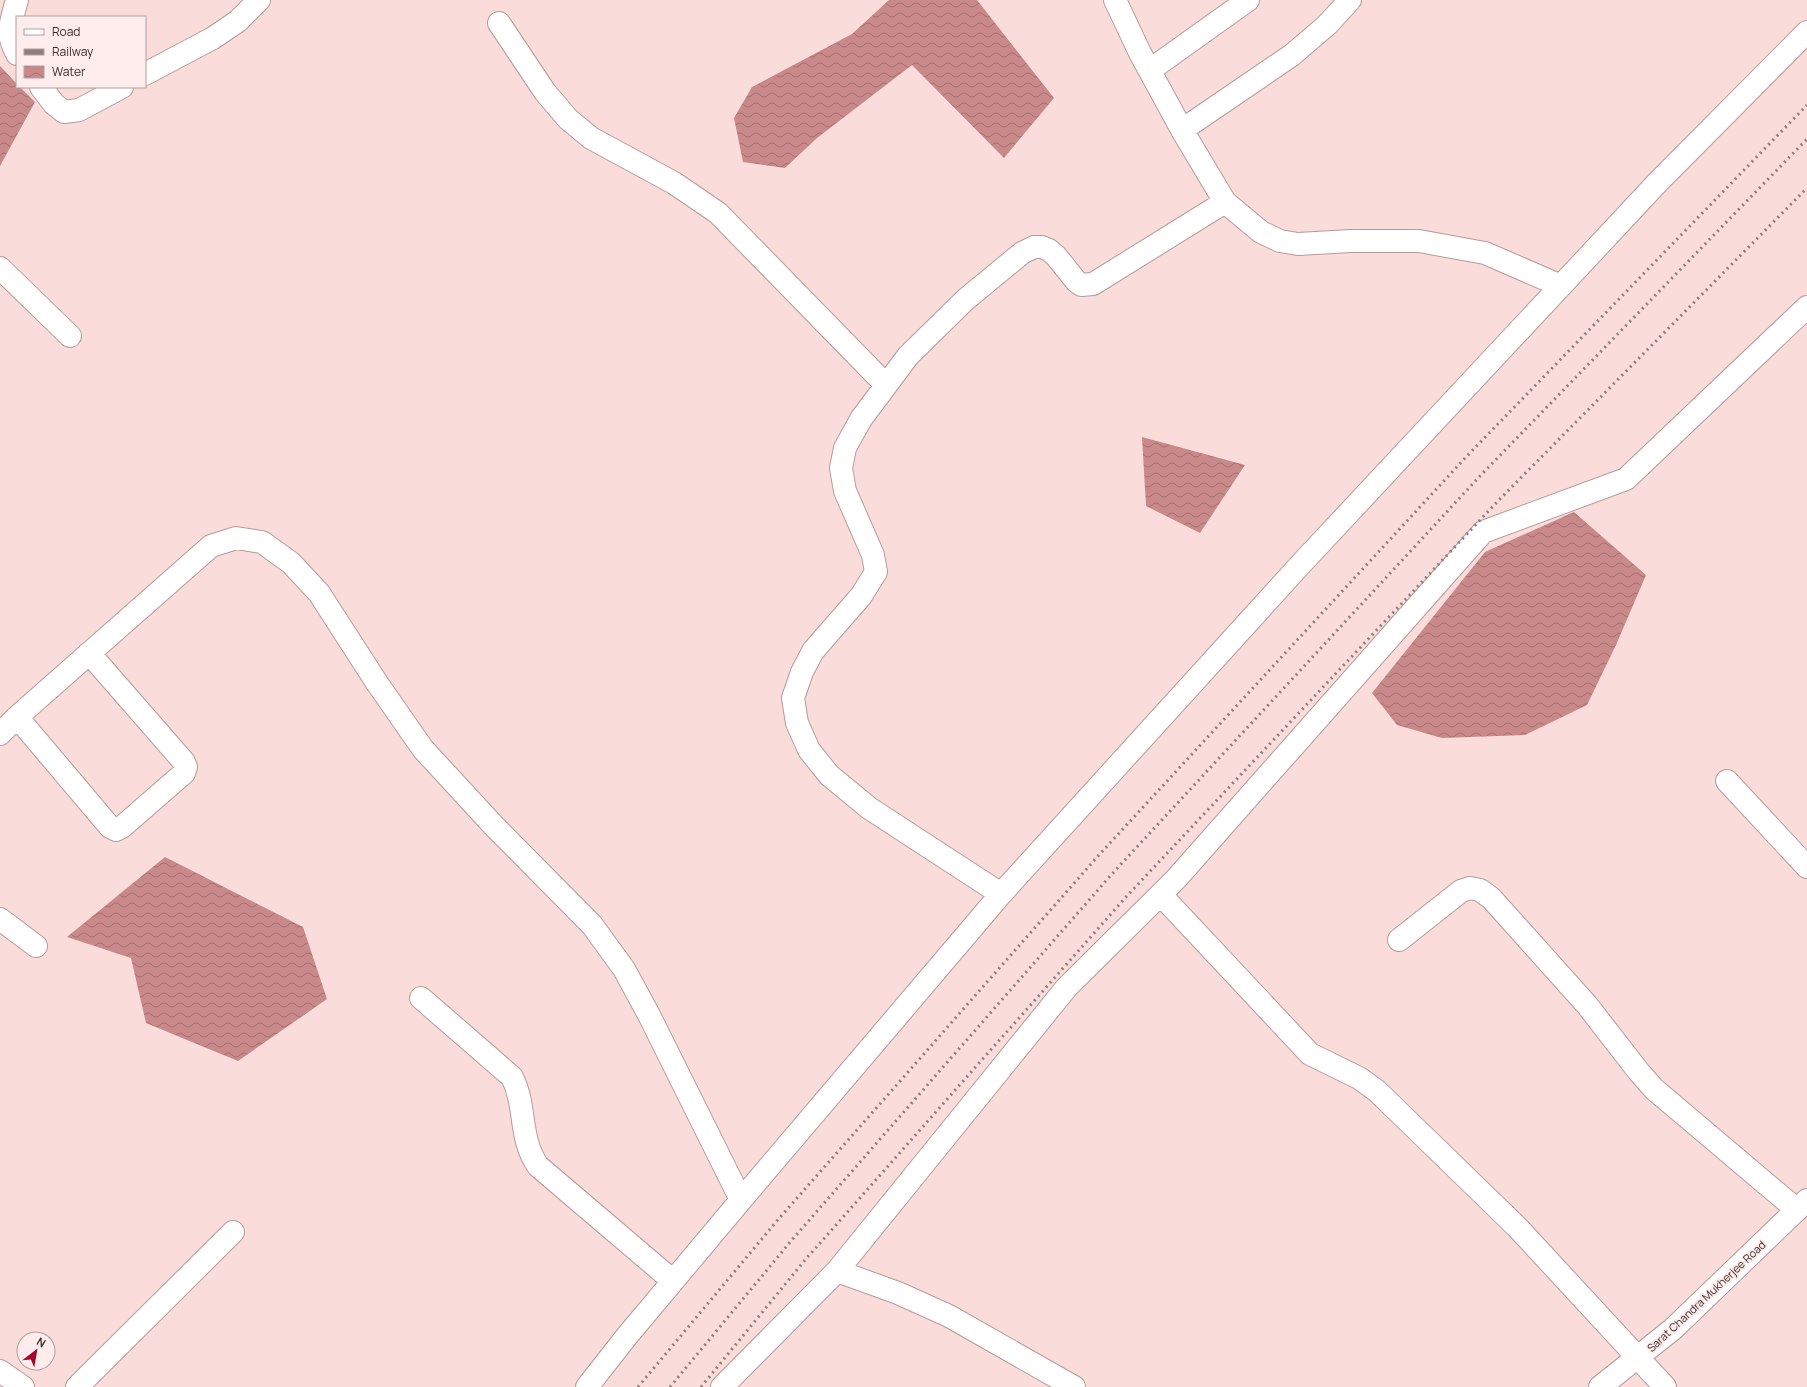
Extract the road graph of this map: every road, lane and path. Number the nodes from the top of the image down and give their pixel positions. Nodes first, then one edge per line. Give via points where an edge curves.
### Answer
1 (17, 0) edge
2 (259, 0) edge
3 (1115, 0) edge
4 (1248, 0) edge
5 (1350, 0) edge
6 (499, 23) dead end
7 (1807, 32) edge
8 (16, 52) edge
9 (1150, 70) junction
10 (146, 73) edge
11 (42, 88) edge
12 (120, 88) edge
13 (1182, 130) junction
14 (1225, 202) junction
15 (0, 268) edge
16 (1561, 286) junction
17 (1807, 307) edge
18 (70, 336) dead end
19 (886, 385) junction
20 (89, 653) junction
21 (17, 717) junction
22 (0, 734) edge
23 (1727, 781) dead end
24 (1807, 867) edge
25 (1001, 894) junction
26 (1161, 895) junction
27 (0, 919) edge
28 (1399, 940) dead end
29 (36, 946) dead end
30 (421, 998) dead end
31 (741, 1200) junction
32 (1802, 1205) edge
33 (233, 1232) dead end
34 (838, 1271) junction
35 (673, 1281) junction
36 (1638, 1359) junction
37 (0, 1371) edge
38 (23, 1387) edge
39 (77, 1387) edge
40 (587, 1387) edge
41 (722, 1387) edge
42 (1074, 1387) edge
43 (1600, 1387) edge
44 (1665, 1387) edge

1 - 8 street via 10,26 10,42
2 - 10 street via 238,22
3 - 9 street
4 - 9 street
5 - 13 street via 1327,25 1292,55
6 - 19 street via 545,92 568,119 591,138 674,183 718,213
7 - 16 street via 1658,182
9 - 13 street
11 - 12 street via 64,112 79,110
13 - 14 street
14 - 16 street via 1261,232 1280,241 1298,244 1419,241 1485,253
14 - 19 street via 1093,284 1081,285 1050,250 1034,247 959,306 908,356
15 - 18 street
16 - 25 street via 1295,571
17 - 26 street via 1626,479 1483,532
19 - 25 street via 861,419 845,448 841,468 845,492 873,555 876,572 861,596 813,651 802,672 793,698 797,723 809,750 828,775 869,808
20 - 21 street
20 - 21 street via 184,762 186,767 179,778 116,830 110,827
20 - 31 street via 211,546 236,538 262,542 291,562 319,593 423,749 494,826 592,925 624,969
21 - 22 street
23 - 24 street
25 - 31 street
26 - 34 street via 1067,987
26 - 36 street via 1310,1054 1358,1078 1377,1091 1518,1228
27 - 29 street
28 - 32 street via 1461,891 1470,888 1480,890 1492,898 1511,918 1587,1005 1654,1089
30 - 35 street via 512,1077 517,1087 526,1143 538,1166
31 - 35 street
32 - 36 street, Sarat Chandra Mukherjee Road via 1674,1329
33 - 39 street
34 - 41 street
34 - 42 street via 898,1293 949,1316
35 - 40 street
36 - 43 street, Sarat Chandra Mukherjee Road
36 - 44 street
37 - 38 street

